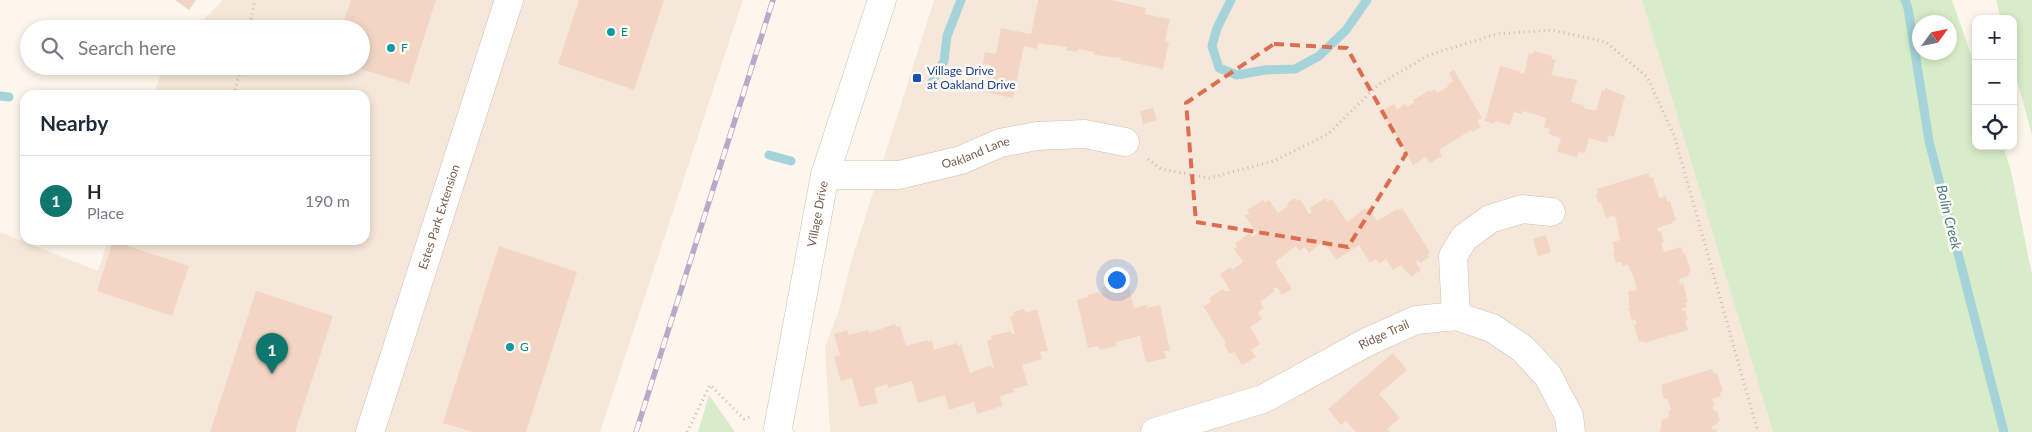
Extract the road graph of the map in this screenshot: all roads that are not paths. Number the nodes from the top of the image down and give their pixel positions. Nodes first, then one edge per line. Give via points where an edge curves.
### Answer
1 (509, 0) edge
2 (882, 0) edge
3 (1125, 142) road end
4 (825, 175) junction
5 (1551, 212) dead end
6 (1456, 316) junction
7 (780, 420) edge
8 (370, 432) edge
9 (1155, 432) edge
10 (1571, 432) edge

1 - 8 street, Estes Park Extension
2 - 4 street, Village Drive
3 - 4 street, Oakland Lane via 1085,134 1037,136 1000,143 961,160 899,175
4 - 7 street, Village Drive
5 - 6 street via 1522,209 1490,219 1464,238 1453,256
6 - 9 street, Ridge Trail via 1416,320 1367,342 1263,399
6 - 10 street, Ridge Trail via 1492,328 1523,349 1548,376 1569,416

